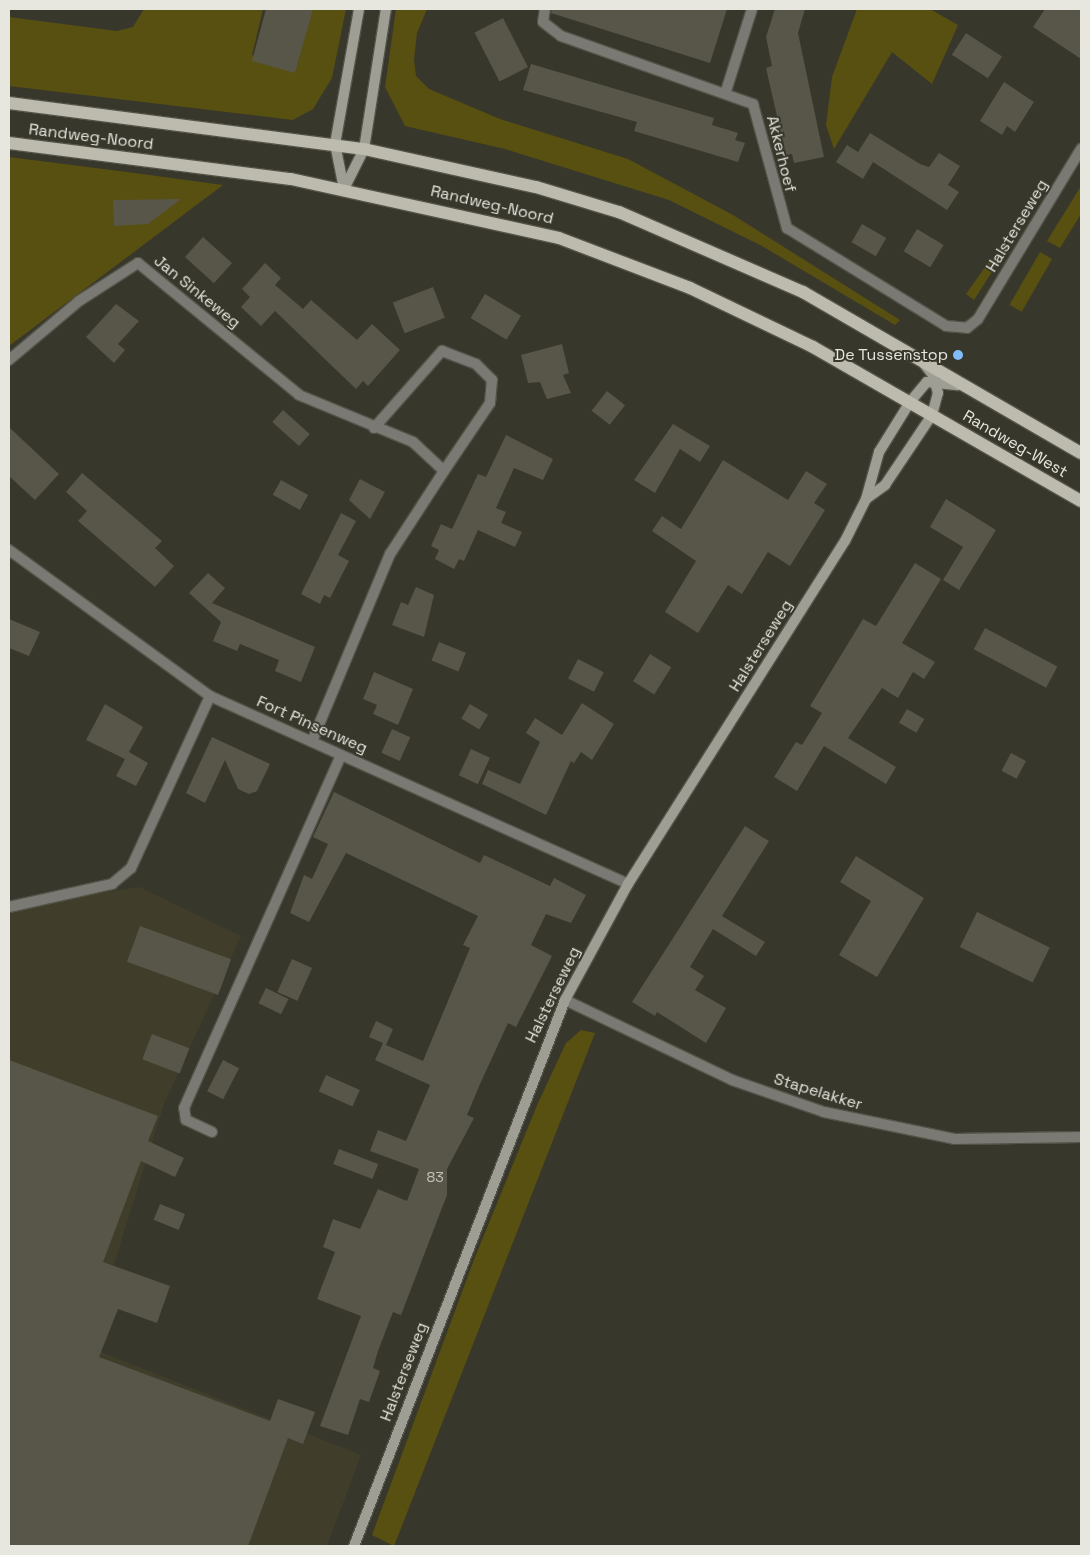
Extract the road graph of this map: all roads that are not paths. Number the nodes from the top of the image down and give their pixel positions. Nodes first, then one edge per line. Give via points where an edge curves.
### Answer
1 (359, 9) edge
2 (386, 9) edge
3 (545, 9) edge
4 (752, 9) edge
5 (726, 91) junction
6 (9, 102) edge
7 (9, 143) edge
8 (335, 144) junction
9 (364, 149) junction
10 (1081, 149) edge
11 (344, 189) junction
12 (978, 319) joint
13 (918, 357) junction
14 (9, 360) edge
15 (935, 382) junction
16 (978, 392) junction
17 (910, 402) junction
18 (932, 415) junction
19 (374, 428) junction
20 (1081, 453) edge
21 (444, 471) junction
22 (866, 500) junction
23 (1081, 502) edge
24 (9, 550) edge
25 (210, 696) junction
26 (312, 741) junction
27 (341, 755) junction
28 (628, 884) junction
29 (9, 907) edge
30 (565, 1000) junction
31 (212, 1132) dead end
32 (1081, 1137) edge
33 (354, 1546) edge

1 - 8 main road
2 - 9 main road
3 - 5 street, Akkerhoef via 543,22 561,36
4 - 5 street
5 - 12 street, Akkerhoef via 753,104 787,228 934,320 967,328
6 - 8 main road, Randweg-Noord
7 - 11 main road, Randweg-Noord
8 - 9 main road, Randweg-Noord
8 - 11 main road
9 - 11 main road
9 - 13 main road, Randweg-Noord via 536,187 619,212 765,273
10 - 12 street, Halsterseweg
11 - 17 main road, Randweg-Noord via 520,226 568,241 690,288 813,347
13 - 15 main road
13 - 16 main road, Randweg-West
14 - 19 street, Jan Sinkeweg via 79,302 138,263 299,395
15 - 16 main road
15 - 17 main road, Halsterseweg via 927,382
15 - 18 main road, Halsterseweg via 938,393
16 - 20 main road, Randweg-West
17 - 18 main road, Randweg-Noord
17 - 22 main road, Halsterseweg via 879,452
18 - 22 main road, Halsterseweg via 885,485
18 - 23 main road, Randweg-West
19 - 21 street, Jan Sinkeweg via 413,442
19 - 21 street via 442,351 476,364 492,380 490,403
21 - 26 street via 390,554
22 - 28 main road, Halsterseweg via 780,647
24 - 25 street, Fort Pinsenweg
25 - 26 street, Fort Pinsenweg
25 - 29 street via 131,868 112,884
26 - 27 street, Fort Pinsenweg
27 - 28 street, Fort Pinsenweg
27 - 31 street via 184,1108 186,1120
28 - 30 main road, Halsterseweg
30 - 32 street, Stapelakker via 732,1080 824,1112 954,1139
30 - 33 main road, Halsterseweg

